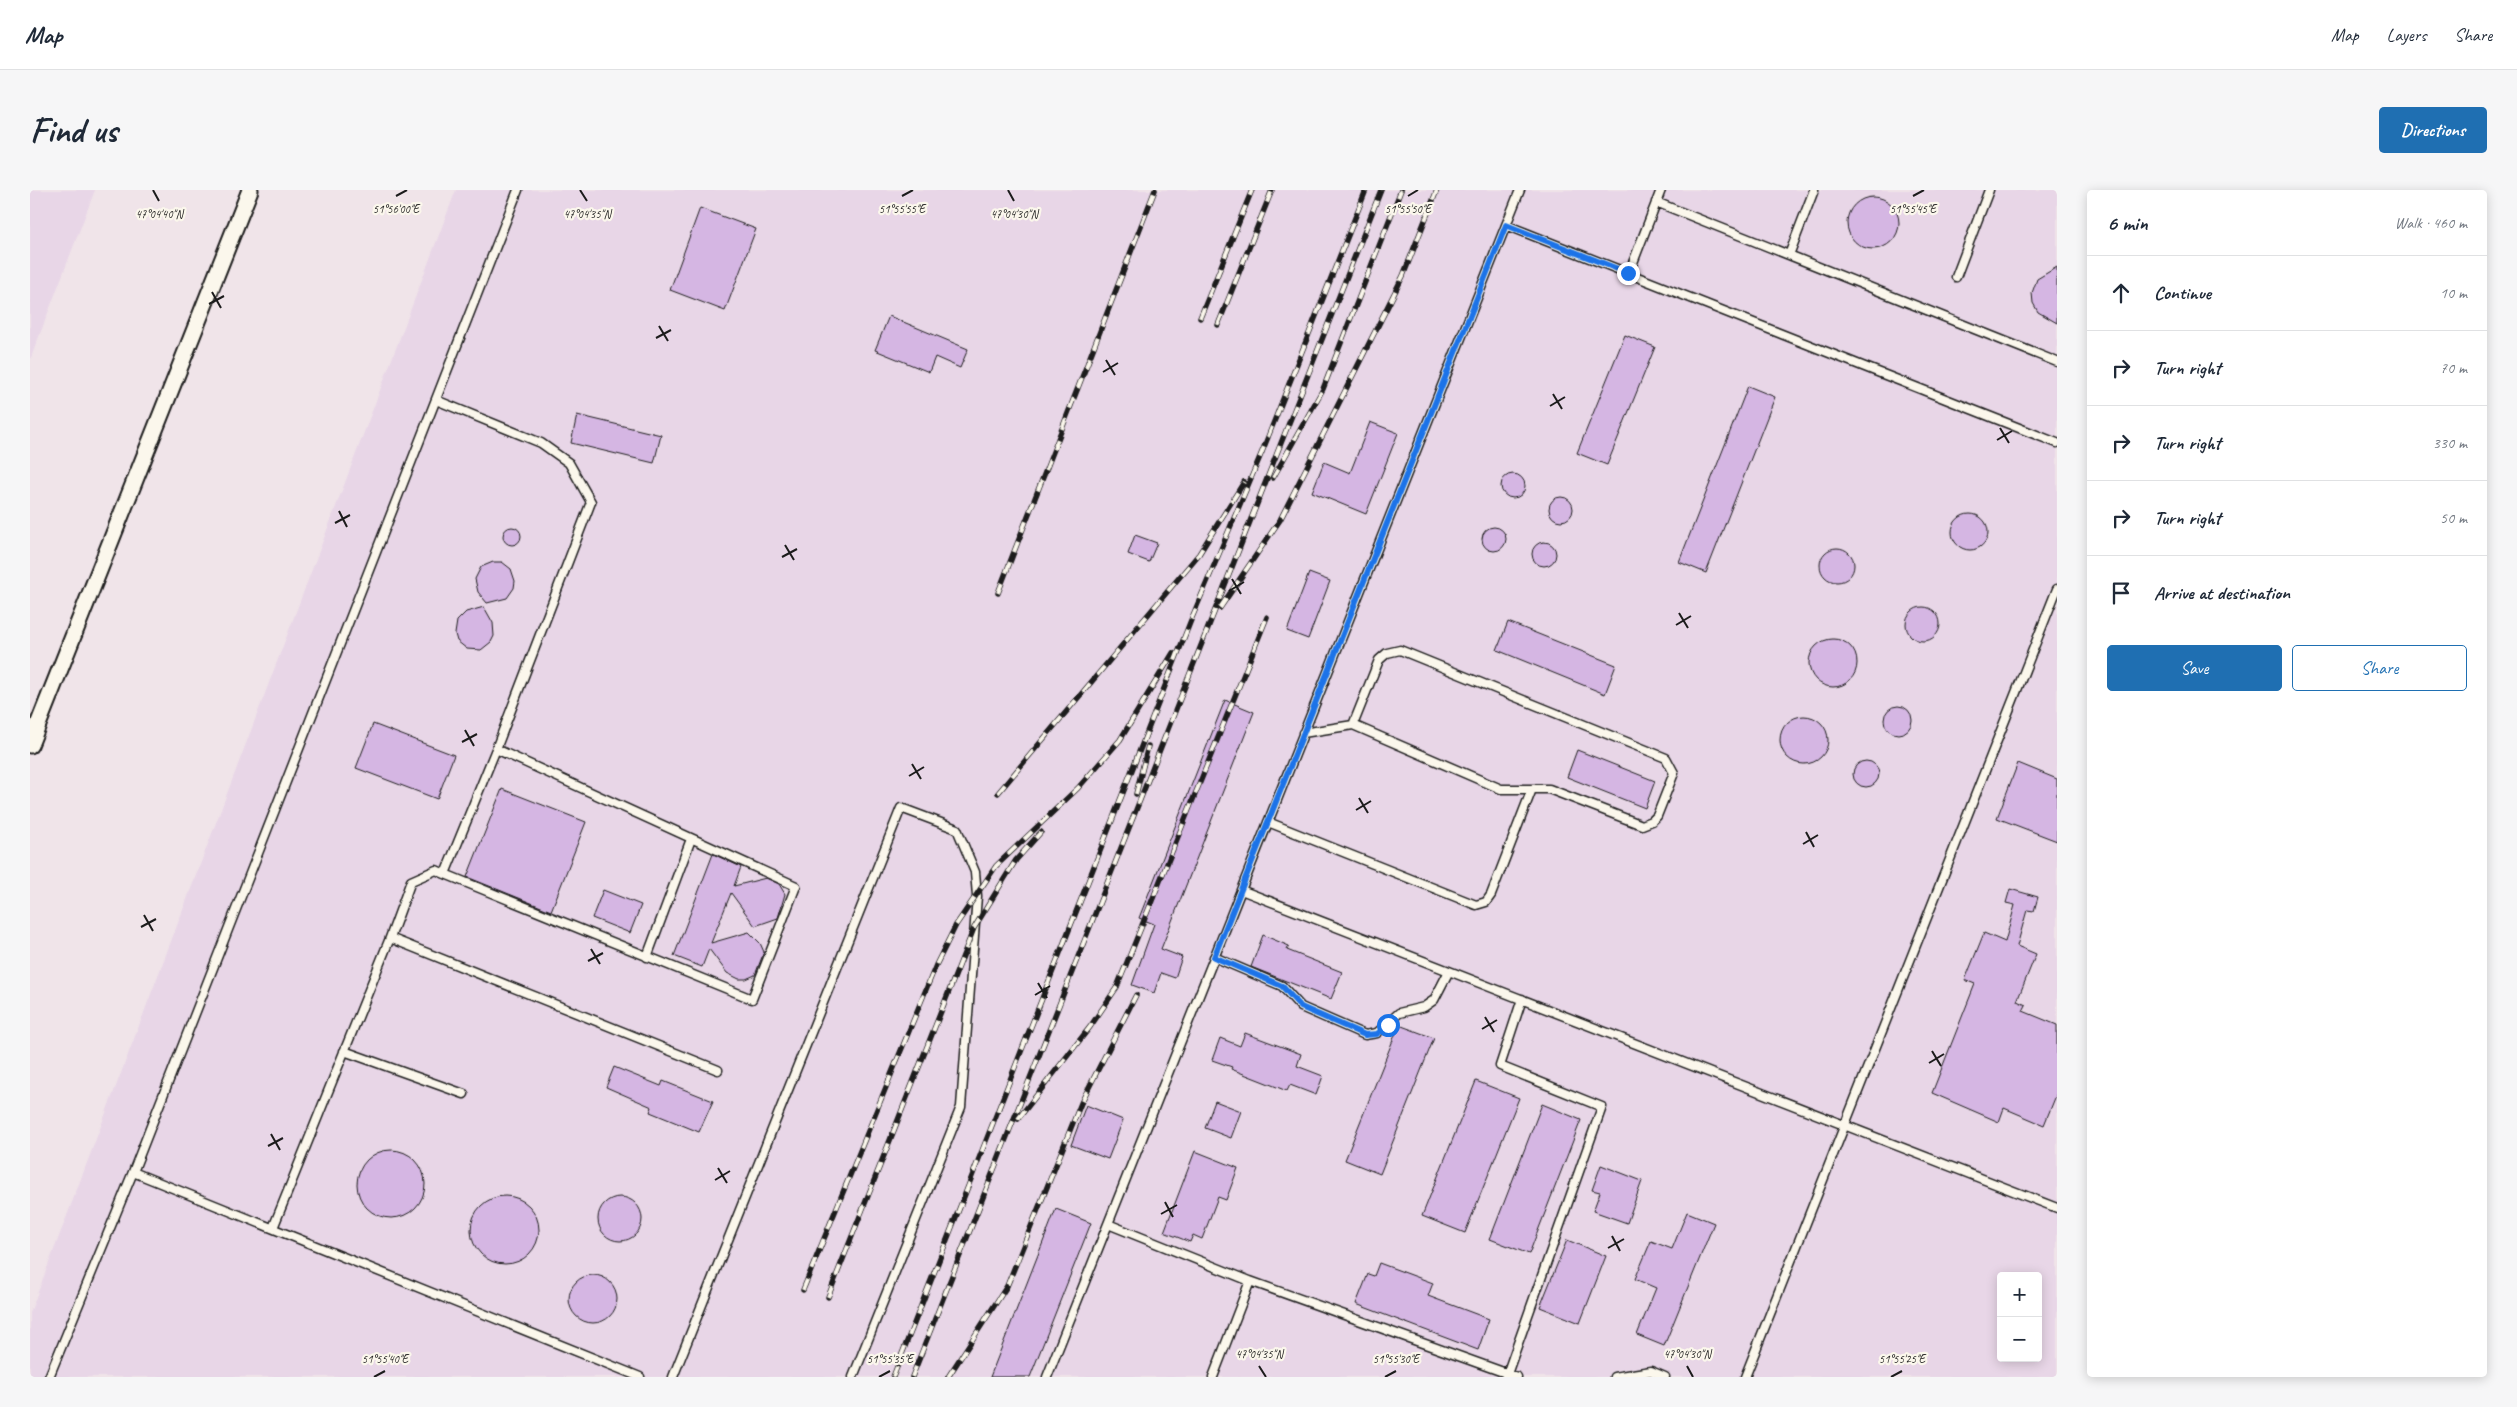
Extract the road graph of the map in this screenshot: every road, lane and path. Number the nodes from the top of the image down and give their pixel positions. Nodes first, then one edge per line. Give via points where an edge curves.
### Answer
1 (250, 190) edge
2 (518, 190) edge
3 (1520, 190) edge
4 (1661, 190) edge
5 (1814, 190) edge
6 (1990, 190) edge
7 (1656, 202) junction
8 (1506, 225) junction
9 (1789, 255) junction
10 (1628, 273) junction
11 (1956, 277) dead end
12 (2057, 362) edge
13 (436, 400) junction
14 (2057, 443) edge
15 (2057, 589) edge
16 (1353, 725) junction
17 (1303, 734) junction
18 (30, 745) edge
19 (496, 749) junction
20 (1532, 789) junction
21 (1268, 822) junction
22 (691, 839) junction
23 (445, 874) junction
24 (1241, 890) junction
25 (390, 938) junction
26 (647, 957) junction
27 (1214, 957) junction
28 (1449, 971) junction
29 (1522, 999) junction
30 (344, 1051) junction
31 (718, 1070) dead end
32 (464, 1094) dead end
33 (1845, 1125) junction
34 (133, 1172) junction
35 (2057, 1208) edge
36 (1108, 1224) junction
37 (273, 1228) junction
38 (1250, 1281) junction
39 (1506, 1375) edge
40 (49, 1377) edge
41 (640, 1377) edge
42 (672, 1377) edge
43 (853, 1377) edge
44 (1047, 1377) edge
45 (1213, 1377) edge
46 (1517, 1377) edge
47 (1614, 1377) edge
48 (1665, 1377) edge
49 (1745, 1377) edge

1 - 18 street
2 - 13 lane
3 - 8 lane
4 - 7 lane
5 - 9 lane
6 - 11 lane
7 - 9 lane
7 - 10 lane
8 - 10 lane
8 - 17 lane
9 - 12 lane
10 - 14 lane
13 - 19 lane via 541,443 569,463 591,502
13 - 34 lane
15 - 33 lane
16 - 17 lane
16 - 20 lane via 1501,789
16 - 20 lane via 1379,660 1387,652 1400,650 1666,758 1674,773 1657,816 1642,825 1549,789
17 - 21 lane
19 - 22 lane
19 - 23 lane
20 - 21 lane via 1491,896 1486,902 1476,905
21 - 24 lane
22 - 26 lane
22 - 26 lane via 796,886 752,999
23 - 25 lane via 436,870 411,881
23 - 26 lane
24 - 27 lane
24 - 28 lane
25 - 30 lane
25 - 31 lane
27 - 28 lane via 1282,986 1301,1007 1365,1035 1377,1034 1399,1013 1424,1007 1434,1000
27 - 36 lane
28 - 29 lane
29 - 33 lane
29 - 39 lane via 1500,1066 1602,1107
30 - 32 lane
30 - 37 lane
33 - 35 lane
33 - 49 lane
34 - 37 lane
34 - 40 lane
36 - 38 lane
36 - 44 lane
37 - 41 lane
38 - 39 lane
38 - 45 lane
39 - 46 lane
42 - 43 lane via 901,808 956,830 975,872 977,896 961,1107
47 - 48 lane via 1651,1371

